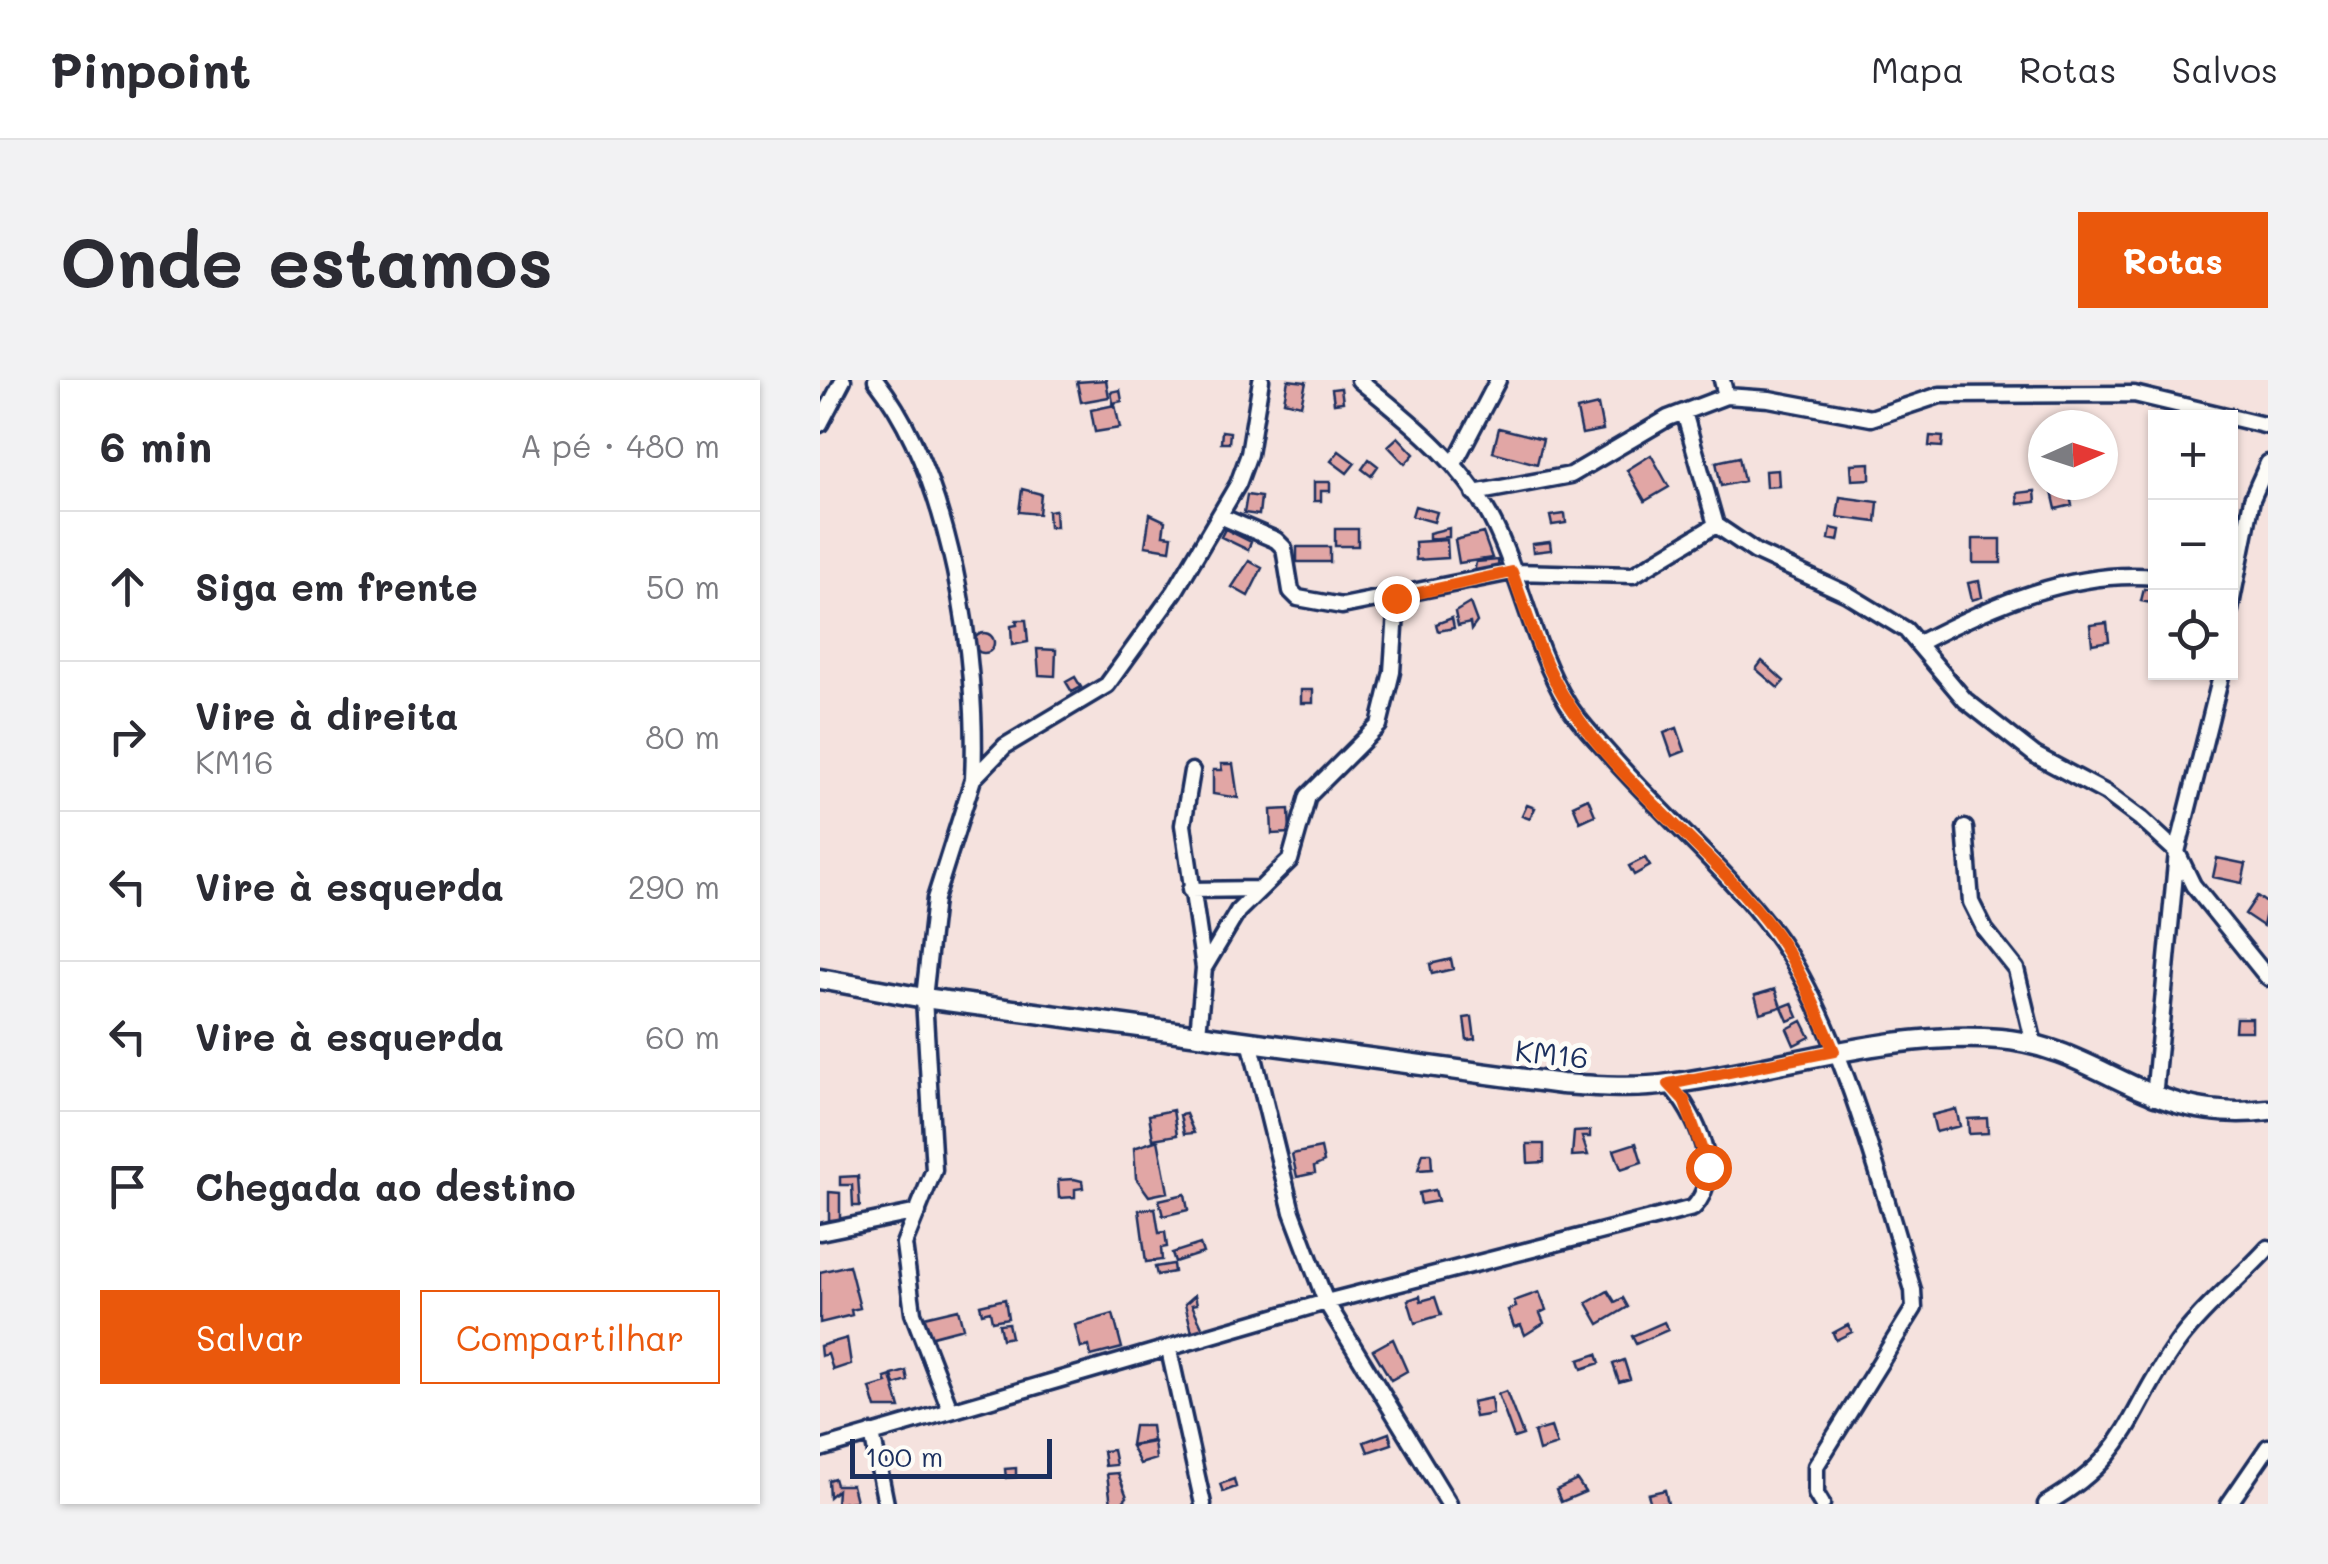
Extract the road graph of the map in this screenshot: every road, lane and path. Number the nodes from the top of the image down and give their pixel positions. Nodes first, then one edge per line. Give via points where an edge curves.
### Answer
1 (844, 380) edge
2 (876, 380) edge
3 (1261, 380) edge
4 (1359, 380) edge
5 (1498, 380) edge
6 (1722, 380) edge
7 (1932, 380) edge
8 (1726, 396) junction
9 (1931, 397) junction
10 (1684, 412) junction
11 (820, 424) edge
12 (2268, 426) edge
13 (2268, 463) edge
14 (1454, 464) junction
15 (1474, 493) junction
16 (1220, 516) junction
17 (1716, 525) junction
18 (1512, 572) junction
19 (2148, 577) edge
20 (2233, 590) edge
21 (1396, 598) junction
22 (1919, 644) junction
23 (2220, 680) edge
24 (1192, 770) dead end
25 (973, 779) junction
26 (1965, 828) dead end
27 (2177, 852) junction
28 (1259, 889) junction
29 (1190, 890) junction
30 (1204, 968) junction
31 (2268, 978) edge
32 (820, 979) edge
33 (924, 998) junction
34 (1198, 1034) junction
35 (1250, 1041) junction
36 (2034, 1044) junction
37 (1834, 1051) junction
38 (1669, 1084) junction
39 (2154, 1098) junction
40 (2268, 1110) edge
41 (918, 1212) junction
42 (820, 1232) edge
43 (2268, 1248) edge
44 (1326, 1302) junction
45 (1169, 1350) junction
46 (950, 1409) junction
47 (872, 1433) junction
48 (2268, 1447) edge
49 (820, 1449) edge
50 (886, 1504) edge
51 (1203, 1504) edge
52 (1448, 1504) edge
53 (1822, 1504) edge
54 (2046, 1504) edge
55 (2229, 1504) edge

1 - 11 street
2 - 25 street via 918,446 950,560 975,712
3 - 16 street via 1249,454
4 - 14 street
5 - 14 street
6 - 8 street
7 - 9 street
8 - 9 street via 1870,418
8 - 10 street
9 - 12 street via 2134,394
10 - 15 street via 1570,474
10 - 17 street
13 - 20 street via 2252,500
14 - 15 street
15 - 18 street via 1496,527
16 - 21 street via 1284,548 1298,598 1342,606
16 - 25 street via 1176,591 1107,684 1005,746
17 - 18 street via 1634,576
17 - 22 street via 1756,552 1847,594
18 - 21 street
18 - 37 street via 1566,702 1775,934 1800,971
19 - 22 street via 2032,592
21 - 28 street via 1394,658 1379,725 1308,796 1296,849
22 - 27 street via 1965,700 2035,755 2124,805
23 - 27 street
24 - 29 street via 1183,825
25 - 33 street via 934,899
26 - 36 street via 1972,902 2016,969
27 - 31 street via 2192,885
27 - 39 street
28 - 29 street
28 - 30 street via 1218,939
29 - 30 street
30 - 34 street
32 - 33 street, KM16
33 - 34 street, KM16
33 - 41 street via 934,1170
34 - 35 street, KM16
35 - 38 street, KM16 via 1562,1084
35 - 44 street via 1292,1212
36 - 37 street, KM16 via 1956,1039
36 - 39 street, KM16
37 - 38 street, KM16
37 - 53 street via 1878,1173 1914,1308 1816,1466
38 - 44 street via 1684,1100 1708,1167 1705,1196 1693,1208
39 - 40 street, KM16 via 2200,1112
41 - 42 street
41 - 46 street via 904,1244 908,1285
43 - 54 street via 2181,1338 2111,1456
44 - 45 street
44 - 52 street
45 - 46 street
45 - 51 street
46 - 47 street
47 - 49 street
47 - 50 street
48 - 55 street

